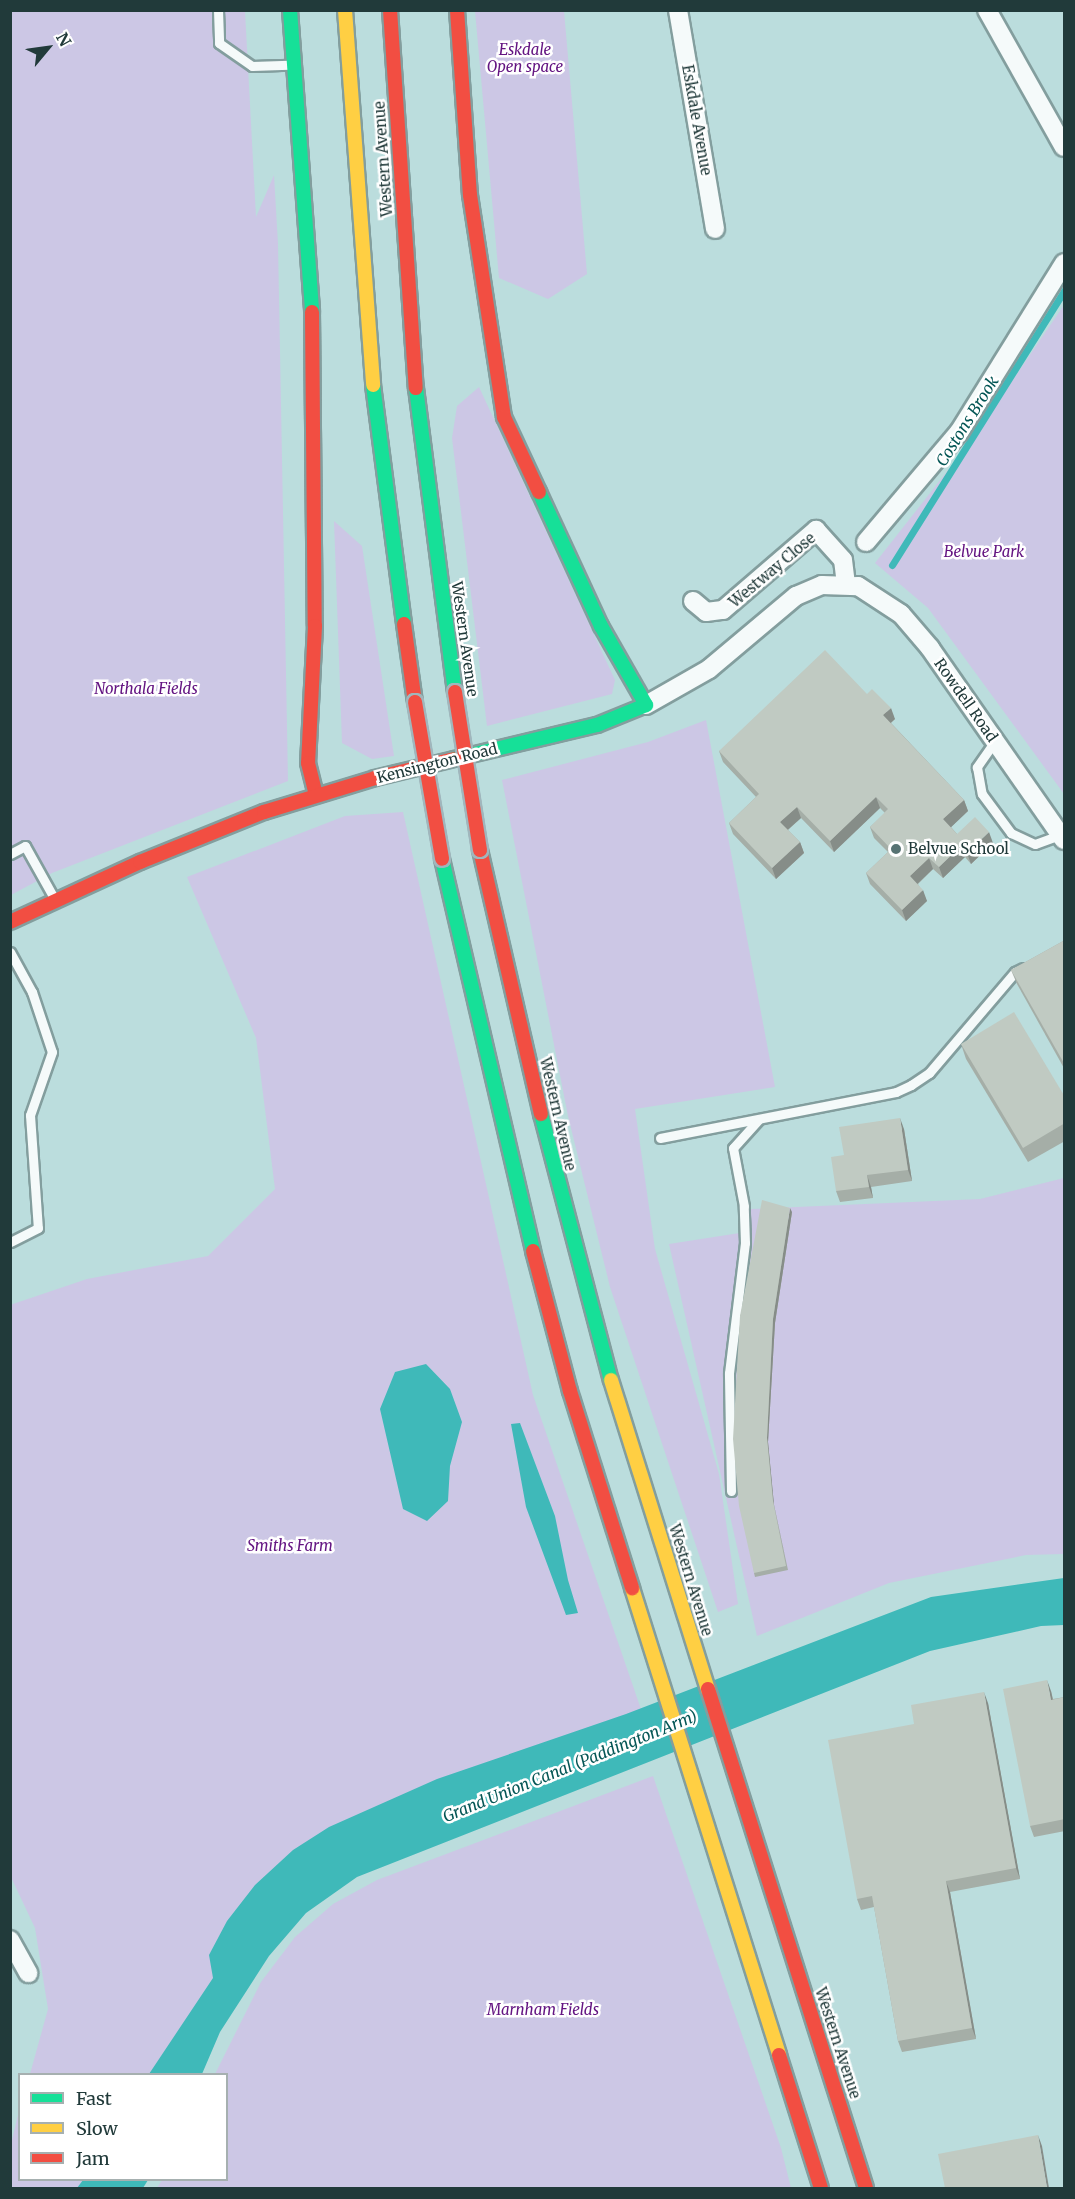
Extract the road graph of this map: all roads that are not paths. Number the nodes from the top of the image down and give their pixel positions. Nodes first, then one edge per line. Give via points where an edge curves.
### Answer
1 (218, 10) edge
2 (290, 10) edge
3 (340, 10) edge
4 (345, 10) edge
5 (390, 10) edge
6 (457, 10) edge
7 (678, 10) edge
8 (987, 10) edge
9 (408, 46) dead end
10 (294, 64) junction
11 (347, 65) junction
12 (1065, 147) edge
13 (715, 229) dead end
14 (404, 233) junction
15 (1065, 263) edge
16 (866, 542) dead end
17 (846, 584) junction
18 (693, 601) dead end
19 (646, 705) junction
20 (995, 741) junction
21 (316, 795) junction
22 (1062, 838) edge
23 (10, 854) edge
24 (55, 900) junction
25 (10, 922) edge
26 (10, 952) edge
27 (1035, 962) edge
28 (758, 1120) junction
29 (660, 1138) dead end
30 (10, 1242) edge
31 (731, 1491) dead end
32 (10, 1940) edge
33 (28, 1973) dead end
34 (821, 2188) edge
35 (866, 2188) edge

1 - 10 lane via 219,43 252,66
2 - 10 main road
3 - 11 main road
4 - 11 main road, Western Avenue
5 - 14 main road, Western Avenue
6 - 19 main road via 470,195 504,417 602,626
7 - 13 street, Eskdale Avenue
8 - 12 street
9 - 14 main road
10 - 21 main road via 312,305 315,626 308,763
11 - 34 main road, Western Avenue, bridge via 376,418 415,702 442,860 522,1212 570,1391
14 - 35 main road, Western Avenue, bridge via 418,414 480,850 561,1199 611,1381
15 - 16 street via 959,432
17 - 18 street, Westway Close via 843,560 816,530 723,610 706,612
17 - 19 street, Kensington Road via 822,585 796,596 709,669
17 - 20 street, Rowdell Road via 869,591 901,614
19 - 21 main road, Kensington Road via 597,725
20 - 22 street, Rowdell Road
20 - 22 lane via 977,767 982,794 1011,833 1035,844
21 - 24 main road, Kensington Road via 205,835
23 - 24 lane via 25,846
24 - 25 main road, Kensington Road
26 - 30 lane via 32,992 52,1052 30,1115 39,1228
27 - 28 lane via 1015,972 929,1073 911,1085
28 - 29 lane
28 - 31 lane via 733,1148 744,1206 745,1243 729,1374
32 - 33 street

